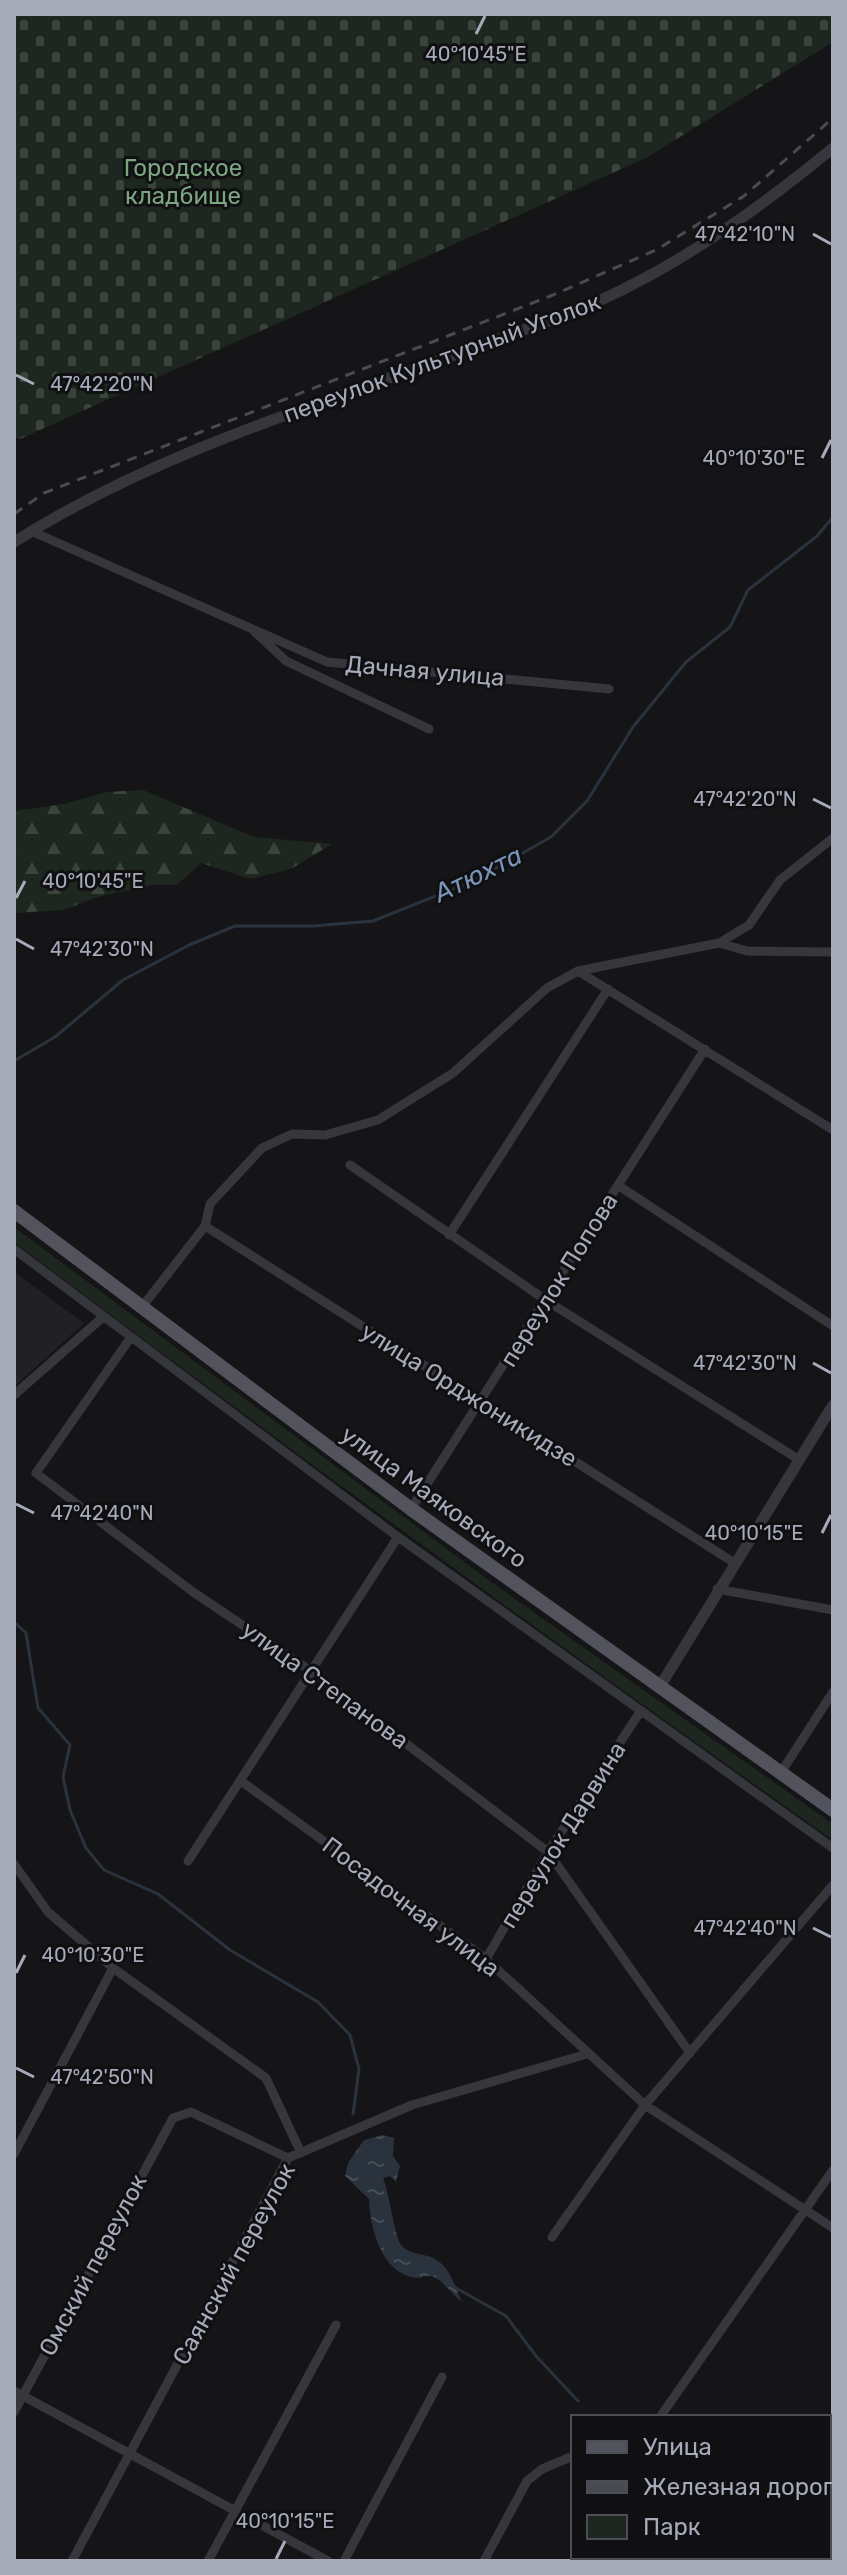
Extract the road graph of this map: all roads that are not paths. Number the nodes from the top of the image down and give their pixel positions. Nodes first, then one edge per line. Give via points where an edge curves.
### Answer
1 (833, 148) edge
2 (31, 531) junction
3 (14, 542) edge
4 (249, 626) junction
5 (609, 689) dead end
6 (429, 729) dead end
7 (833, 838) edge
8 (719, 943) junction
9 (833, 952) edge
10 (578, 971) junction
11 (608, 989) junction
12 (705, 1049) junction
13 (833, 1130) edge
14 (350, 1165) dead end
15 (619, 1186) junction
16 (14, 1211) edge
17 (205, 1226) junction
18 (449, 1235) junction
19 (14, 1249) edge
20 (547, 1301) junction
21 (142, 1307) junction
22 (103, 1317) junction
23 (833, 1326) edge
24 (131, 1337) junction
25 (14, 1395) edge
26 (481, 1403) junction
27 (833, 1405) edge
28 (798, 1459) junction
29 (411, 1509) junction
30 (398, 1537) junction
31 (733, 1562) junction
32 (717, 1589) junction
33 (833, 1610) edge
34 (311, 1671) junction
35 (659, 1688) junction
36 (833, 1692) edge
37 (640, 1712) junction
38 (780, 1774) junction
39 (241, 1781) junction
40 (833, 1810) edge
41 (833, 1848) edge
42 (548, 1852) junction
43 (188, 1861) dead end
44 (14, 1864) edge
45 (833, 1885) edge
46 (486, 1959) junction
47 (113, 1968) junction
48 (690, 2053) junction
49 (587, 2054) junction
50 (645, 2105) junction
51 (301, 2153) junction
52 (14, 2154) edge
53 (288, 2158) junction
54 (833, 2170) edge
55 (806, 2210) junction
56 (833, 2228) edge
57 (552, 2237) dead end
58 (336, 2325) dead end
59 (442, 2377) dead end
60 (18, 2394) edge
61 (14, 2412) edge
62 (661, 2415) edge
63 (129, 2454) junction
64 (571, 2457) edge
65 (235, 2511) junction
66 (72, 2561) edge
67 (208, 2561) edge
68 (328, 2561) edge
69 (344, 2561) edge
70 (484, 2561) edge

1 - 2 street, переулок Культурный Уголок via 757,211 602,300 186,453
2 - 3 street, переулок Культурный Уголок
2 - 4 street, Дачная улица
4 - 5 street, Дачная улица via 327,662
4 - 6 street, Дачная улица via 286,661
7 - 8 street via 780,880 749,925
8 - 9 street via 747,951
8 - 10 street
10 - 11 street
10 - 17 street via 547,988 453,1073 378,1120 325,1135 292,1134 262,1148 210,1204
11 - 12 street
11 - 18 street
12 - 13 street
12 - 15 street, переулок Попова
14 - 18 street
15 - 20 street, переулок Попова
15 - 23 street
16 - 21 main road, улица Маяковского
17 - 21 street
17 - 26 street, улица Орджоникидзе
18 - 20 street
19 - 22 street
20 - 26 street, переулок Попова
20 - 28 street
21 - 29 main road, улица Маяковского
22 - 24 street
22 - 25 street
24 - 30 street
24 - 34 street, улица Степанова via 36,1473 193,1592
26 - 29 street, переулок Попова
26 - 31 street, улица Орджоникидзе
27 - 28 street
28 - 31 street
29 - 35 main road, улица Маяковского
30 - 34 street
30 - 37 street
31 - 32 street
32 - 33 street
32 - 35 street
34 - 39 street
34 - 42 street, улица Степанова
35 - 38 main road, улица Маяковского
36 - 38 street
37 - 41 street
37 - 42 street, переулок Дарвина
38 - 40 main road, улица Маяковского
39 - 43 street
39 - 46 street, Посадочная улица
42 - 46 street, переулок Дарвина
42 - 48 street, улица Степанова
44 - 47 street via 48,1912
45 - 48 street
46 - 49 street, Посадочная улица
47 - 51 street via 266,2078
47 - 52 street
48 - 50 street
49 - 50 street, Посадочная улица
49 - 51 street, Саянский переулок via 412,2105
50 - 55 street
50 - 57 street
51 - 53 street, Саянский переулок
53 - 60 street, Омский переулок via 191,2112 173,2118
53 - 63 street, Саянский переулок
54 - 55 street
55 - 56 street
55 - 62 street
58 - 65 street
59 - 69 street
60 - 61 street, Омский переулок
60 - 63 street
63 - 65 street
63 - 66 street, Саянский переулок
64 - 70 street via 527,2481
65 - 67 street
65 - 68 street

